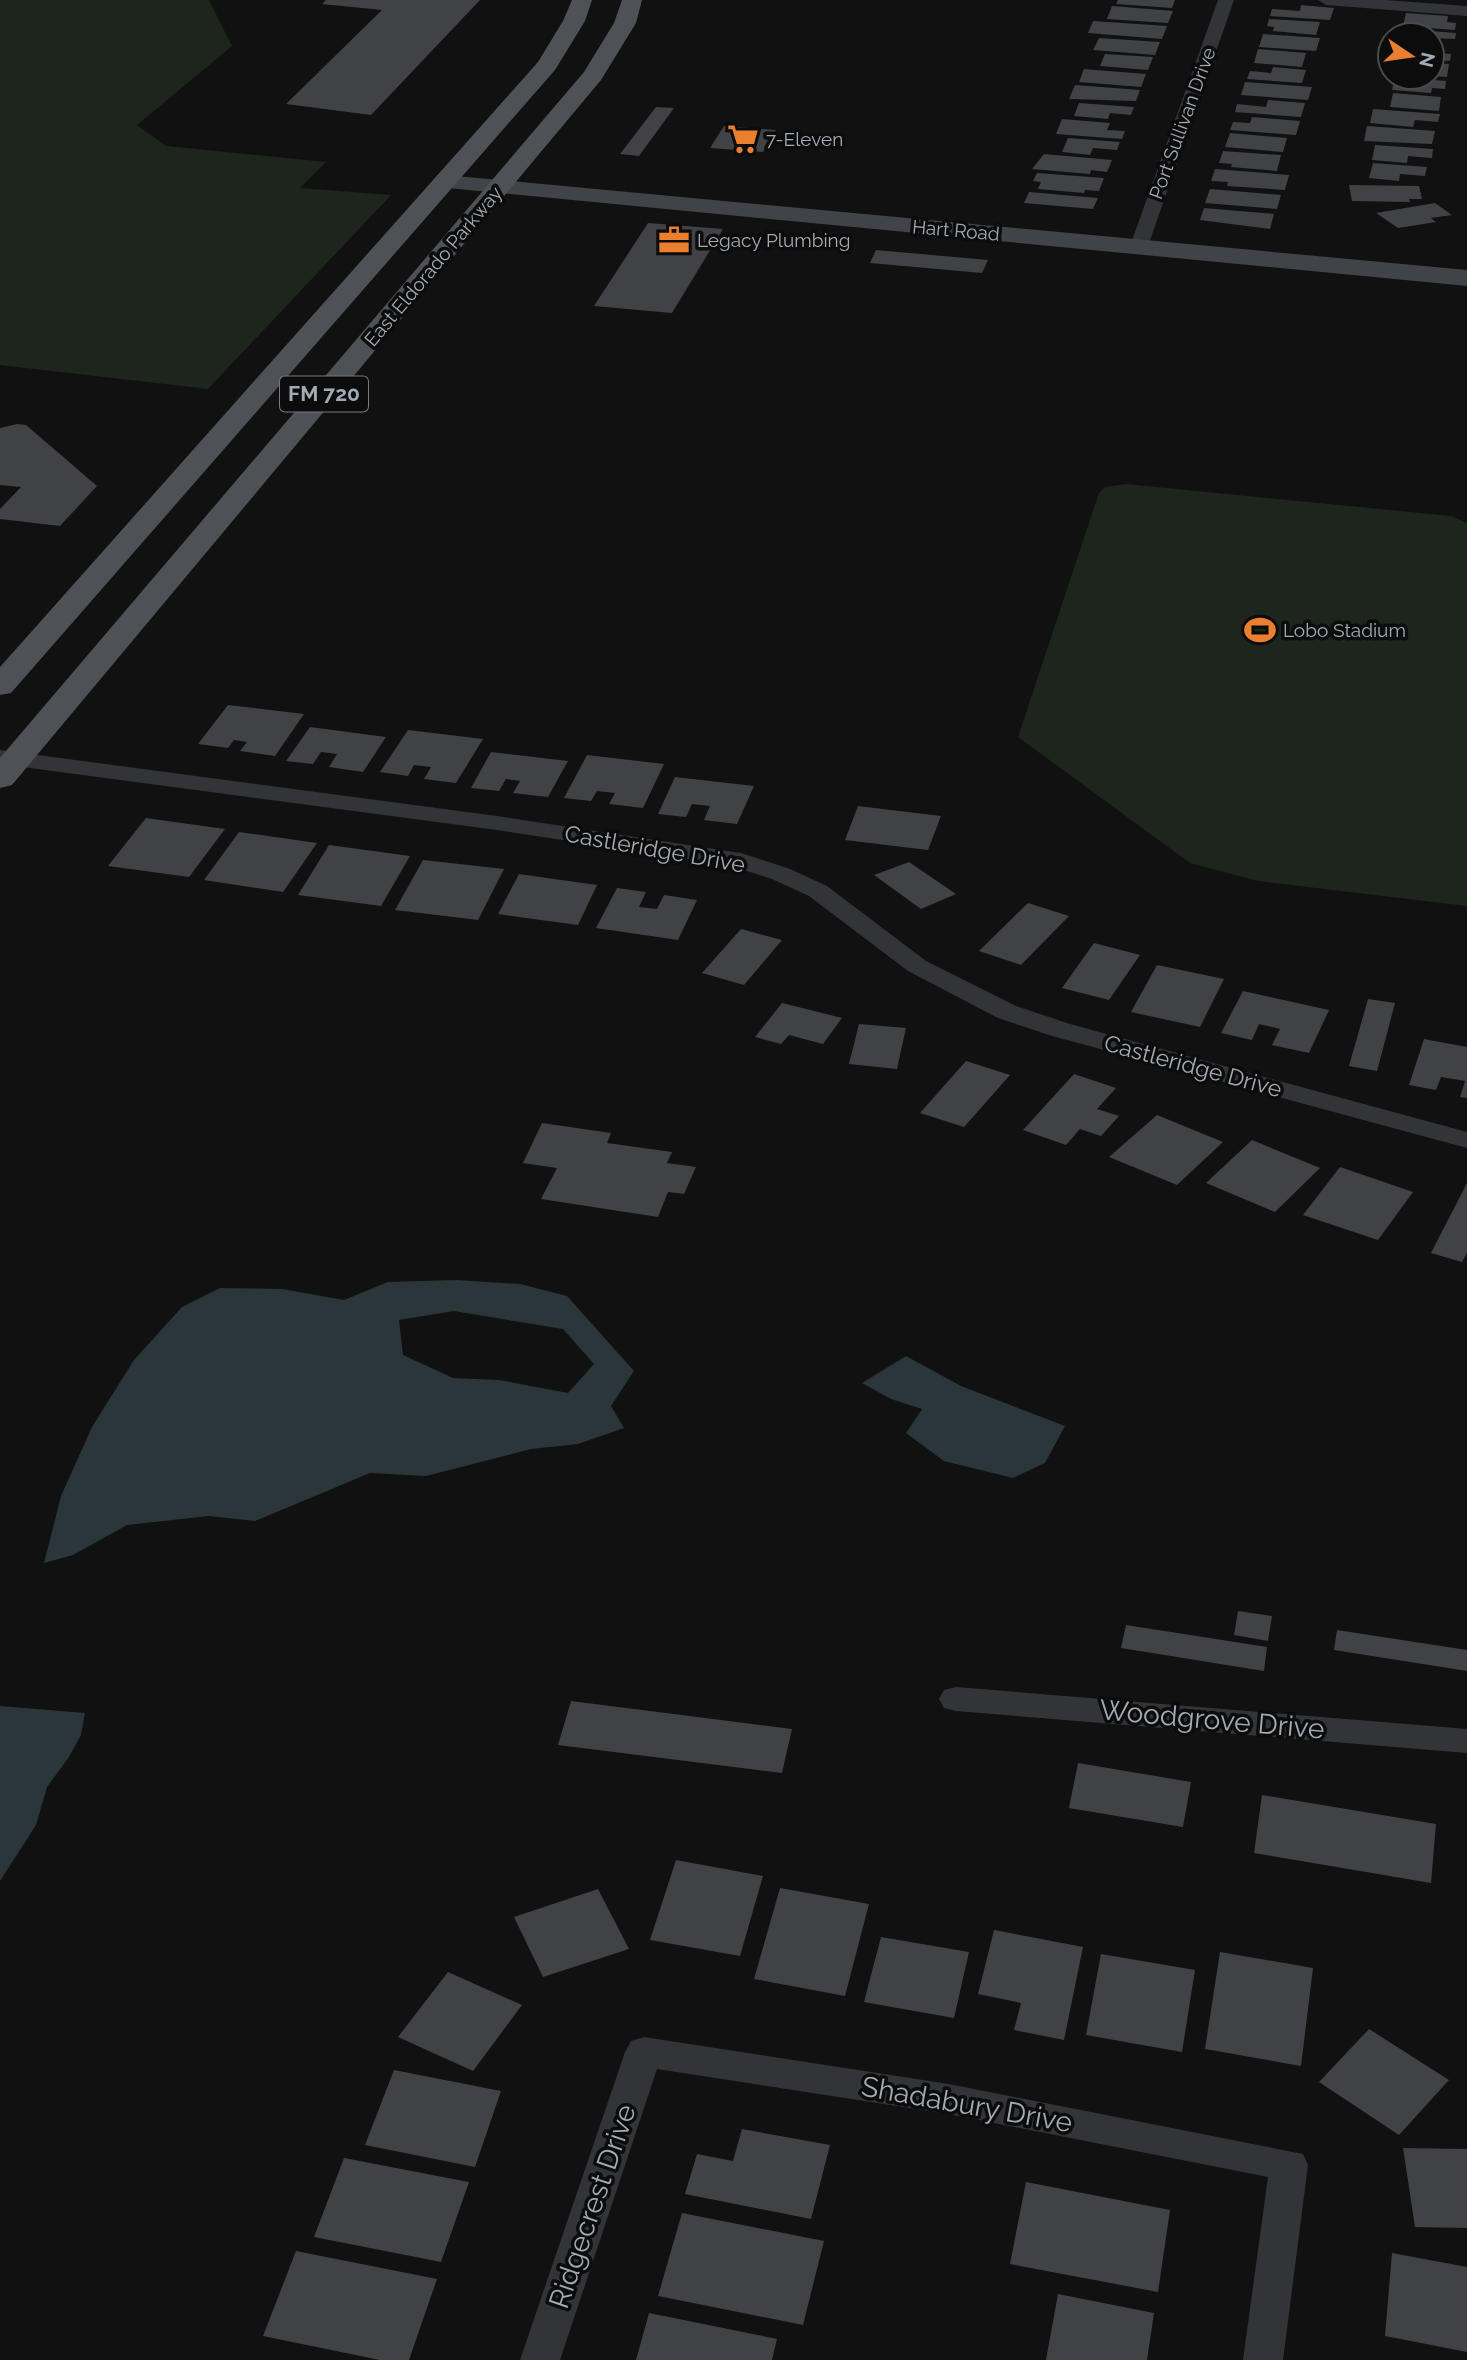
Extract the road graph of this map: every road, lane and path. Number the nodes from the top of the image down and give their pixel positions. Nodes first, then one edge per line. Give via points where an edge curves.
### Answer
1 (582, 0) edge
2 (632, 0) edge
3 (1226, 0) edge
4 (1326, 0) edge
5 (1467, 11) edge
6 (452, 175) junction
7 (506, 179) junction
8 (1141, 238) junction
9 (1467, 260) edge
10 (1467, 278) edge
11 (0, 686) edge
12 (5, 765) edge
13 (1467, 1140) edge
14 (956, 1699) dead end
15 (1467, 1741) edge
16 (644, 2052) joint
17 (540, 2360) edge
18 (1264, 2360) edge

1 - 6 main road, East Eldorado Parkway / FM 720 via 575,21 547,65
2 - 7 main road, East Eldorado Parkway / FM 720 via 625,23 593,75
3 - 8 street, Port Sullivan Drive
4 - 5 street
6 - 7 street, Hart Road
6 - 11 main road, East Eldorado Parkway / FM 720
7 - 8 street, Hart Road
7 - 12 main road, East Eldorado Parkway / FM 720
8 - 9 street, Hart Road
8 - 10 street, Hart Road
12 - 13 street, Castleridge Drive via 497,823 732,858 818,891 916,966 1007,1013
14 - 15 street, Woodgrove Drive
16 - 17 street, Ridgecrest Drive
16 - 18 street, Shadabury Drive via 948,2099 1289,2165

